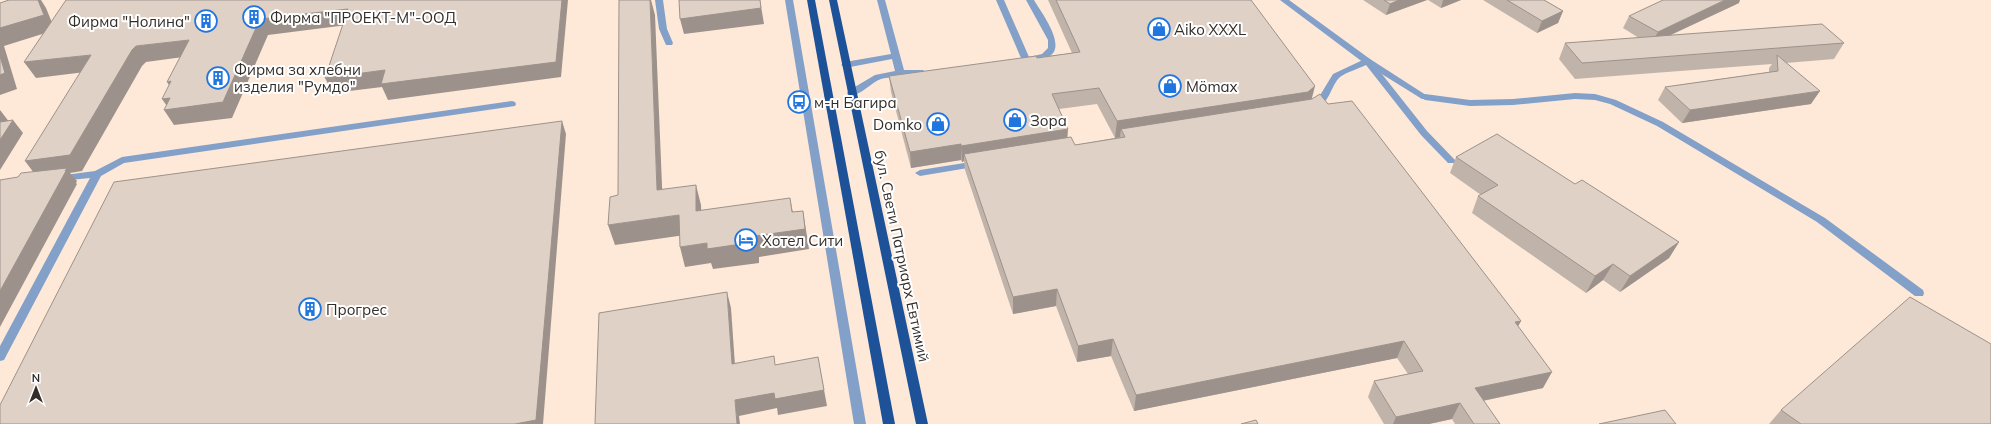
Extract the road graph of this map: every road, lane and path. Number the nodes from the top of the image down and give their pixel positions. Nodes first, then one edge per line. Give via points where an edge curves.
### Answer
1 (659, 0) edge
2 (789, 0) edge
3 (811, 0) edge
4 (833, 0) edge
5 (881, 0) edge
6 (1000, 0) edge
7 (1030, 0) edge
8 (1284, 0) edge
9 (669, 43) dead end
10 (896, 56) junction
11 (1367, 61) junction
12 (845, 65) junction
13 (932, 72) edge
14 (900, 73) junction
15 (851, 93) junction
16 (512, 104) dead end
17 (1308, 111) edge
18 (1451, 161) dead end
19 (988, 162) edge
20 (920, 173) dead end
21 (98, 174) junction
22 (52, 179) edge
23 (1919, 293) dead end
24 (0, 357) edge
25 (860, 424) edge
26 (889, 424) edge
27 (922, 424) edge

1 - 9 street via 663,29
2 - 25 street
3 - 26 main road
4 - 12 main road, бул. Свети Патриарх Евтимий
5 - 10 street
6 - 7 street via 1022,60 1045,56 1052,49 1052,40
8 - 11 street
10 - 12 street
10 - 14 street
11 - 17 street via 1336,76 1323,99
11 - 18 street via 1424,133
11 - 23 street via 1425,97 1470,103 1575,96 1595,97 1613,102 1660,124 1821,220
12 - 15 main road, бул. Свети Патриарх Евтимий
13 - 14 street
14 - 15 street via 878,77
15 - 27 main road, бул. Свети Патриарх Евтимий
16 - 21 street via 122,160
19 - 20 street
21 - 22 street
21 - 24 street

